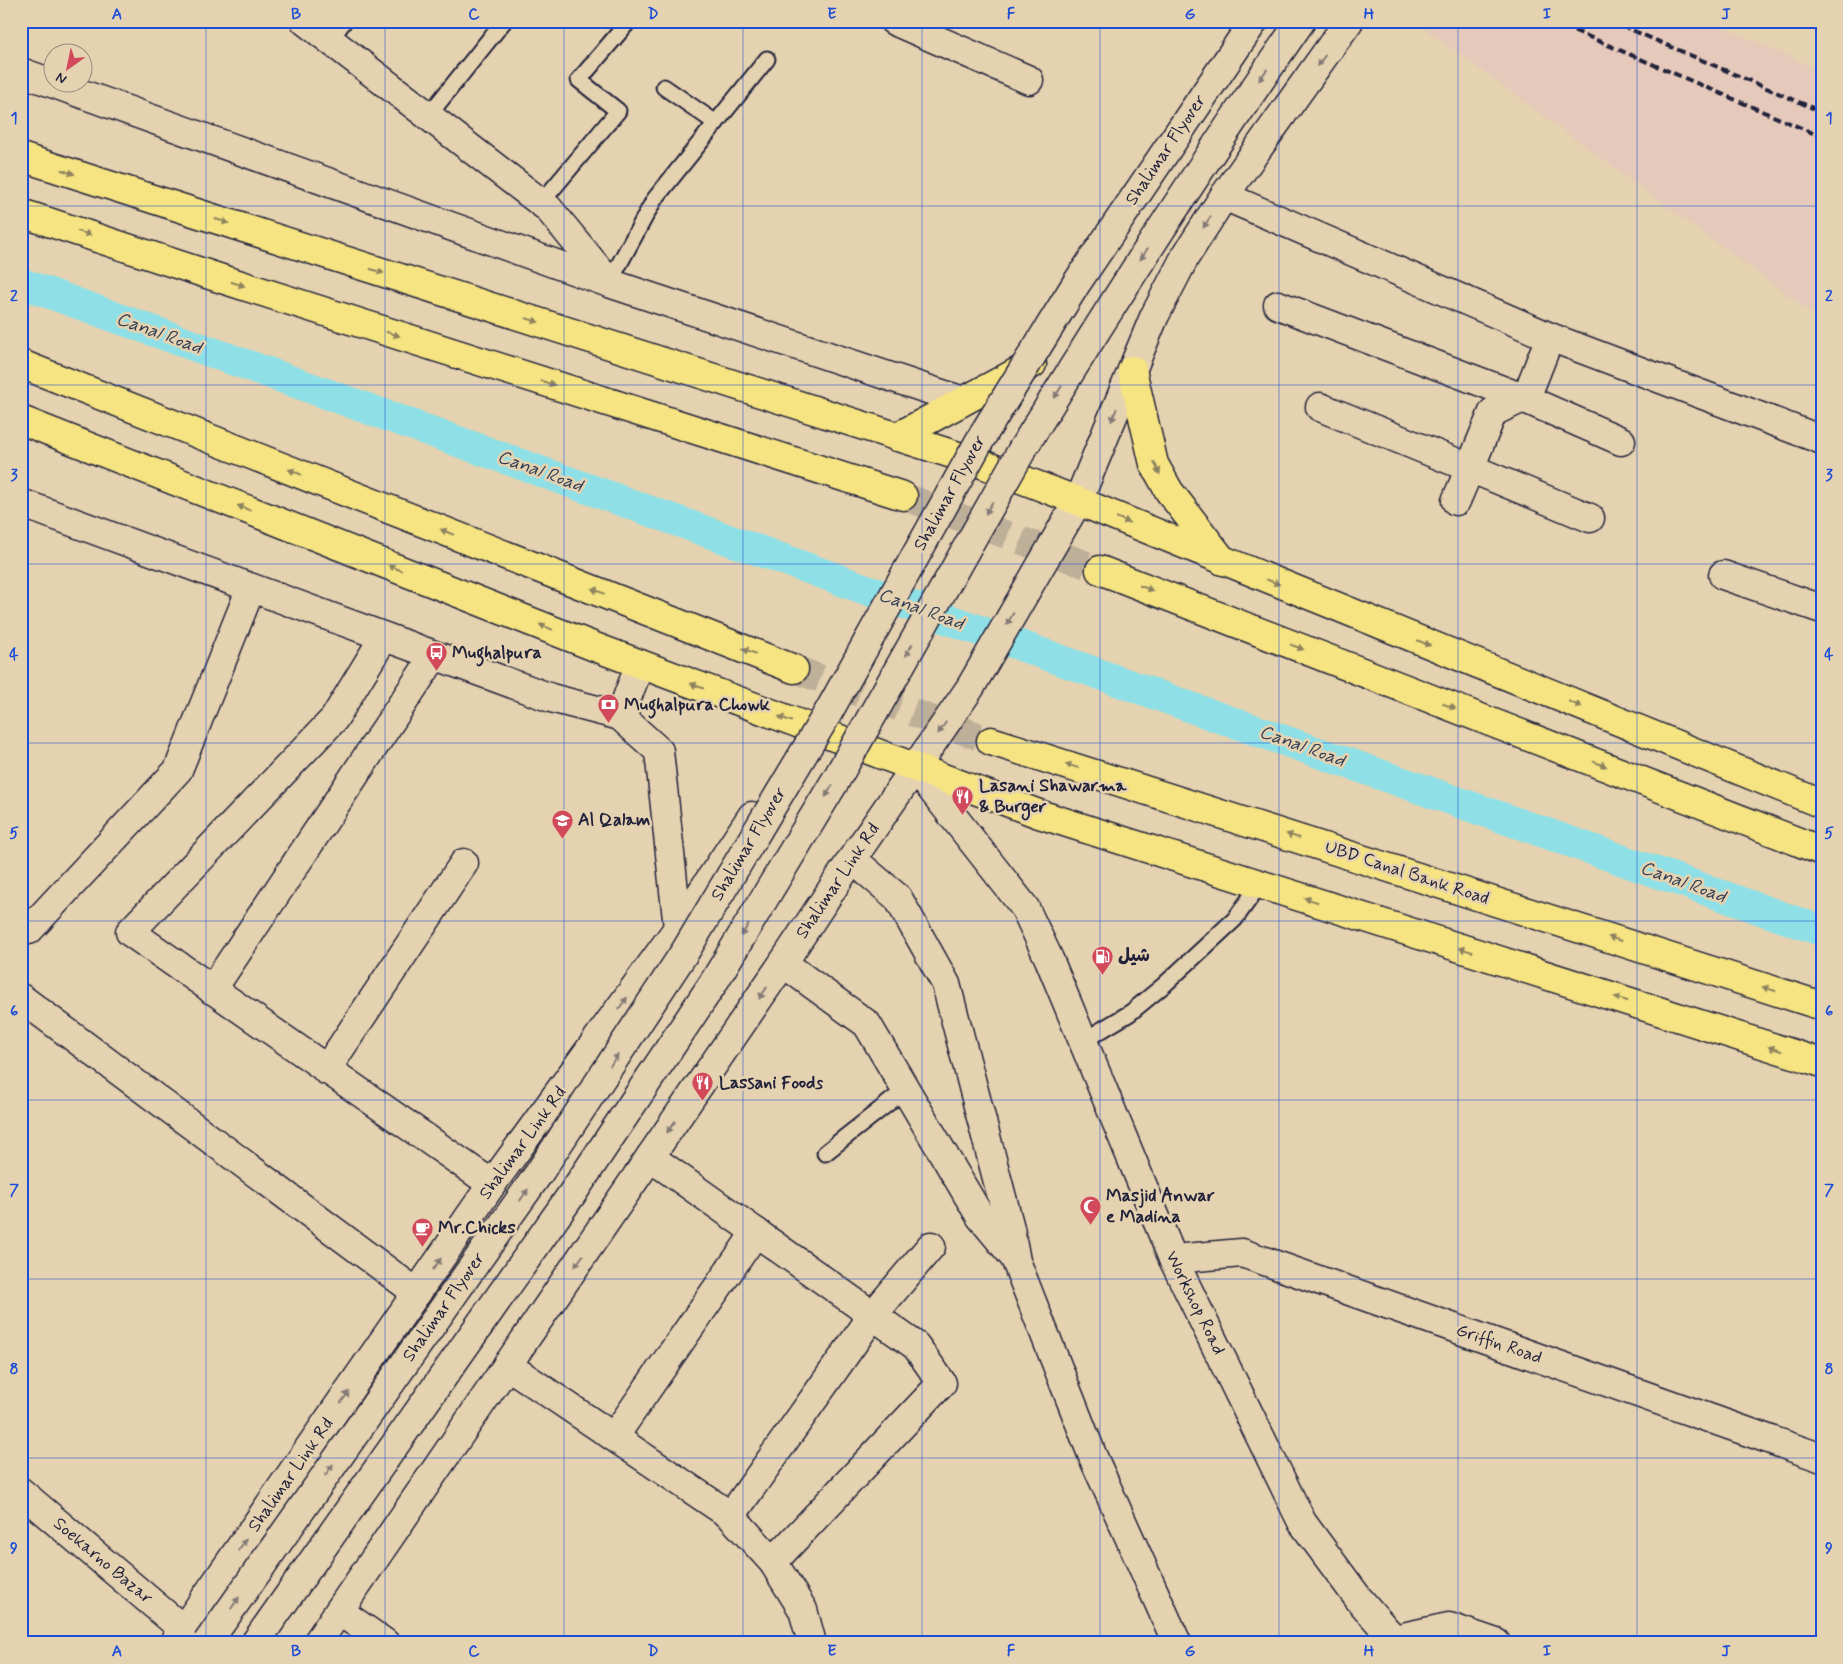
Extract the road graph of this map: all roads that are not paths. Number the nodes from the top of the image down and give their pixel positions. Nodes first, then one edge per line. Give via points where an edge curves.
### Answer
1 (305, 21) edge
2 (504, 21) edge
3 (629, 21) edge
4 (894, 21) edge
5 (1238, 21) edge
6 (1254, 21) edge
7 (1302, 21) edge
8 (1349, 21) edge
9 (337, 31) edge
10 (767, 59) dead end
11 (21, 72) edge
12 (1029, 80) dead end
13 (664, 87) dead end
14 (428, 116) junction
15 (716, 123) junction
16 (21, 157) edge
17 (1224, 196) junction
18 (541, 203) junction
19 (21, 212) edge
20 (609, 282) junction
21 (1278, 305) dead end
22 (1550, 338) junction
23 (1035, 363) junction
24 (21, 364) edge
25 (1132, 370) junction
26 (1523, 398) junction
27 (963, 401) junction
28 (1320, 407) dead end
29 (21, 420) edge
30 (897, 437) junction
31 (1822, 440) edge
32 (1621, 441) dead end
33 (977, 462) junction
34 (1470, 468) junction
35 (903, 496) tunnel mouth
36 (1078, 501) junction
37 (1456, 501) dead end
38 (21, 503) edge
39 (1590, 518) dead end
40 (1224, 562) junction
41 (1100, 570) tunnel mouth
42 (1723, 575) dead end
43 (250, 588) junction
44 (1822, 609) edge
45 (384, 637) junction
46 (434, 656) junction
47 (855, 663) junction
48 (640, 664) junction
49 (794, 669) tunnel mouth
50 (620, 716) junction
51 (810, 729) junction
52 (991, 741) tunnel mouth
53 (915, 768) junction
54 (1822, 804) edge
55 (1822, 851) edge
56 (852, 859) junction
57 (464, 863) dead end
58 (1260, 884) junction
59 (678, 928) junction
60 (29, 930) dead end
61 (783, 964) junction
62 (212, 990) junction
63 (21, 998) edge
64 (1822, 1006) edge
65 (1083, 1042) junction
66 (1822, 1064) edge
67 (326, 1070) junction
68 (905, 1090) junction
69 (825, 1152) dead end
70 (650, 1157) junction
71 (492, 1184) junction
72 (756, 1232) junction
73 (931, 1246) dead end
74 (1173, 1259) junction
75 (1016, 1260) junction
76 (417, 1293) junction
77 (873, 1315) junction
78 (507, 1365) junction
79 (614, 1437) junction
80 (1822, 1458) edge
81 (21, 1492) edge
82 (730, 1516) junction
83 (773, 1562) junction
84 (338, 1611) junction
85 (188, 1638) edge
86 (1395, 1641) edge
87 (255, 1643) edge
88 (317, 1643) edge
89 (385, 1643) edge
90 (812, 1643) edge
91 (1177, 1643) edge
92 (1496, 1643) edge

1 - 9 street
2 - 14 lane
3 - 18 lane via 579,80 618,112
4 - 12 street
5 - 23 street
6 - 47 street, Shalimar Flyover, bridge via 1076,284 984,433
7 -> 87 street, bridge via 1243,104 1113,302 1022,450 836,778 712,985 572,1194
8 -> 17 street, Shalimar Link Rd
9 - 14 street
10 - 15 lane
11 - 20 street
13 - 15 lane
14 - 18 street
15 - 20 lane via 654,200
16 -> 30 highway
17 - 22 street
17 -> 25 street, Shalimar Link Rd via 1185,257 1154,317
18 - 20 street
19 -> 35 highway
20 - 27 street
21 - 26 street
22 - 26 street via 1528,393
22 - 31 street
23 - 27 highway
23 - 33 street
49 -> 24 highway
25 -> 36 street, Shalimar Link Rd
25 -> 40 highway via 1154,464 1169,491
26 - 32 street
26 - 34 street via 1493,412
27 - 30 highway
28 - 34 street
48 -> 29 highway
30 - 33 highway
33 - 36 highway
33 - 47 street, bridge
34 - 37 street
34 - 39 street
36 -> 40 highway
36 -> 53 street, Shalimar Link Rd via 970,688
38 - 43 street
40 -> 54 highway
41 -> 55 highway
42 - 44 street
43 - 45 street
43 - 60 street via 178,770
45 - 46 street
45 - 62 street via 334,719 130,932
46 - 50 street via 551,698
46 - 62 street
47 - 51 street, Shalimar Link Rd
85 -> 47 street, Shalimar Flyover, bridge via 539,1173 686,950
48 - 50 street
51 -> 48 highway
50 - 59 street via 659,751
51 - 53 highway
51 - 59 street, Shalimar Link Rd
64 -> 52 highway, UBD Canal Bank Road
53 - 56 street, Shalimar Link Rd
53 - 58 highway via 1039,814
53 - 65 street, Workshop Road via 1025,908
56 - 61 street, Shalimar Link Rd
56 - 75 street via 898,898 946,984
57 - 67 street
58 - 65 lane via 1235,920 1164,985 1124,1017
66 -> 58 highway
71 -> 59 street, Shalimar Link Rd
61 - 68 street via 867,1024
61 -> 70 street, Shalimar Link Rd
62 - 67 street
63 - 76 street
65 - 74 street, Workshop Road
67 - 71 street
68 - 69 lane
68 - 75 street via 980,1216
70 - 72 street
70 -> 78 street, Shalimar Link Rd
76 -> 71 street, Shalimar Link Rd
72 - 77 street
72 - 79 street
73 - 77 street
74 - 80 street, Griffin Road via 1242,1253
74 - 86 street, Workshop Road via 1302,1522 1358,1598
75 - 91 street via 1093,1458
85 -> 76 street, Shalimar Link Rd
77 - 82 street
77 - 83 street via 916,1346 942,1383
78 - 79 street
78 - 84 street, Shalimar Link Rd
79 - 82 street
81 - 85 street, Soekarno Bazar
82 - 83 street
83 - 90 street via 803,1610
84 - 88 street, Shalimar Link Rd
84 - 89 street
86 - 92 street via 1448,1626

